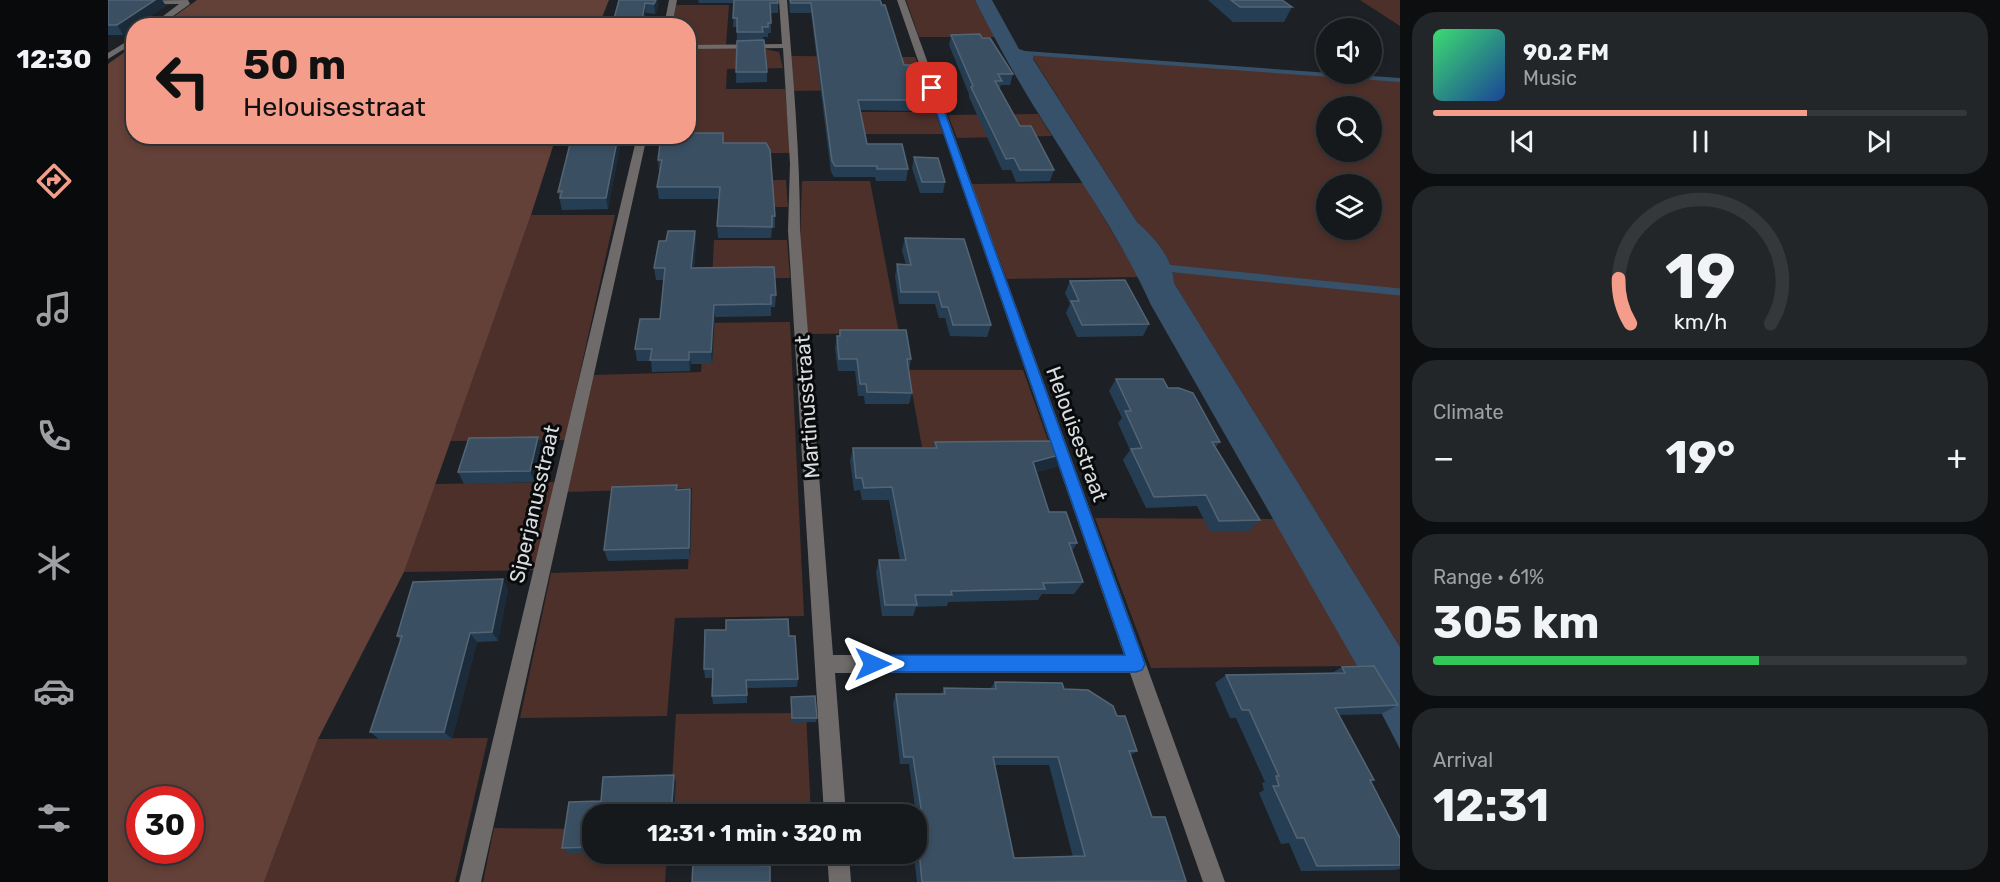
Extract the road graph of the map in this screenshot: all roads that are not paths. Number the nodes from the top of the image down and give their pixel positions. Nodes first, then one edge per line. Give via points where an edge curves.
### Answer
1 (673, 0) edge
2 (783, 0) edge
3 (901, 0) edge
4 (188, 1) edge
5 (108, 3) edge
6 (164, 18) edge
7 (670, 18) edge
8 (108, 45) edge
9 (125, 45) joint
10 (787, 46) junction
11 (696, 47) edge
12 (108, 57) edge
13 (640, 144) edge
14 (825, 664) junction
15 (1136, 664) junction
16 (834, 804) edge
17 (839, 864) edge
18 (470, 882) edge
19 (840, 882) edge
20 (1214, 882) edge

1 - 7 street
2 - 10 street, Martinusstraat
3 - 15 street, Helouisestraat
4 - 5 street
4 - 6 street
8 - 9 street
9 - 12 street
10 - 11 street
10 - 14 street, Martinusstraat via 795,164 794,230
13 - 18 street, Siperjanusstraat
14 - 15 street
14 - 16 street, Martinusstraat
15 - 20 street, Helouisestraat
17 - 19 street

